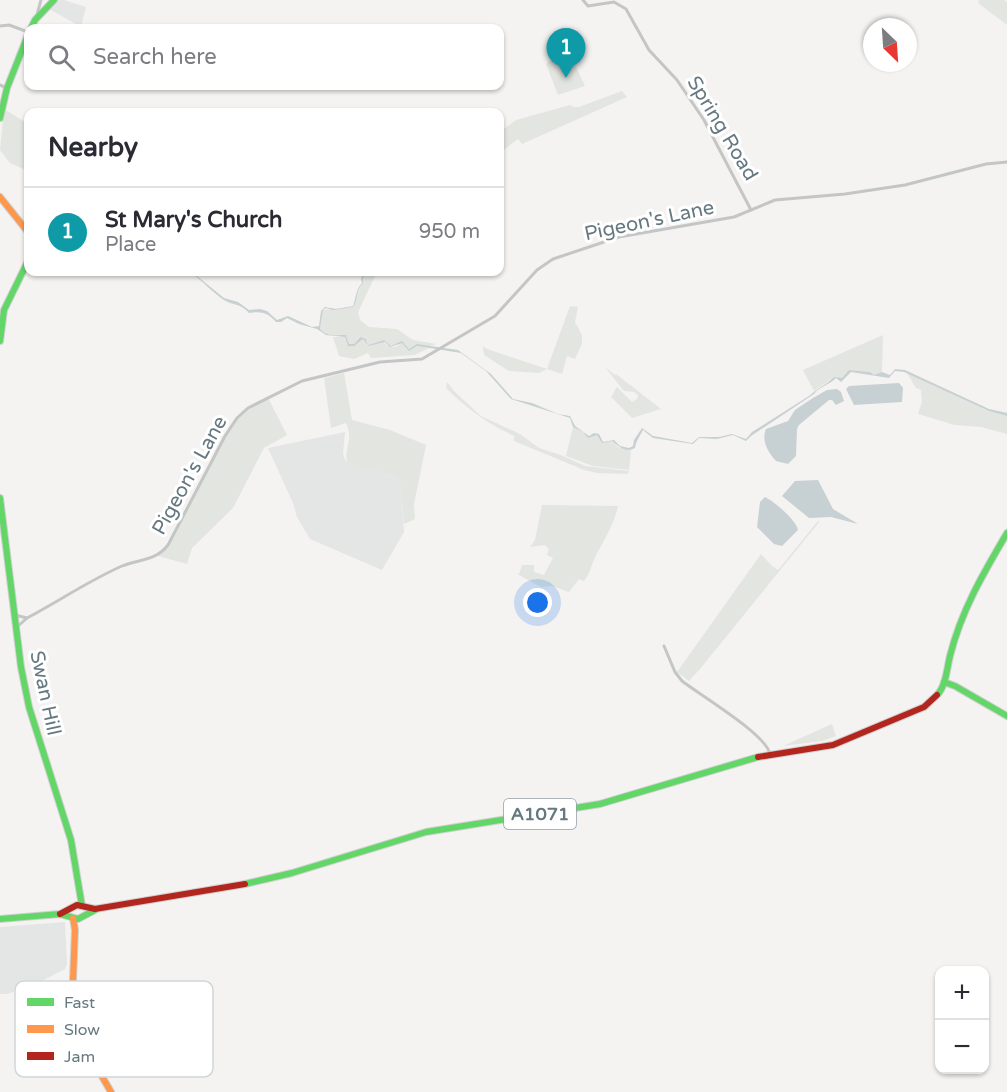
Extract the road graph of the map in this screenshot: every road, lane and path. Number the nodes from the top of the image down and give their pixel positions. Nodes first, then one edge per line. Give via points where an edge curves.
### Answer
1 (583, 0) edge
2 (41, 1) edge
3 (51, 3) edge
4 (35, 20) junction
5 (33, 24) edge
6 (0, 26) edge
7 (24, 32) edge
8 (24, 44) edge
9 (0, 85) edge
10 (7, 88) junction
11 (0, 118) edge
12 (1007, 162) edge
13 (0, 197) edge
14 (751, 210) junction
15 (24, 227) edge
16 (24, 269) edge
17 (0, 341) edge
18 (0, 498) edge
19 (1007, 533) edge
20 (15, 615) junction
21 (27, 618) junction
22 (16, 628) junction
23 (664, 646) dead end
24 (944, 682) junction
25 (1007, 716) edge
26 (770, 754) junction
27 (78, 907) junction
28 (95, 909) junction
29 (60, 914) junction
30 (72, 917) junction
31 (82, 917) junction
32 (0, 919) edge
33 (75, 930) junction
34 (73, 981) edge
35 (102, 1077) edge
36 (111, 1092) edge

1 - 14 street, Spring Road via 588,6 614,2 626,9 649,50 677,79 704,120
2 - 3 street
2 - 4 street
3 - 4 main road
4 - 5 main road
6 - 7 street via 9,25
8 - 10 main road
9 - 10 street
10 - 11 main road
12 - 14 street, Pigeon's Lane via 874,190 781,199
13 - 15 main road
14 - 21 street, Pigeon's Lane via 730,218 619,237 563,255 541,267 495,316 422,359 380,362 302,381 248,408 229,429 162,552 120,567
16 - 17 main road via 3,310
18 - 20 main road, Swan Hill
19 - 24 main road, A1071 via 976,585 954,640
20 - 21 street
20 - 22 main road, Swan Hill
21 - 22 street, Pigeon's Lane
22 - 27 main road, Swan Hill via 29,707 71,840 78,874
23 - 26 street via 681,681 741,723 765,744
24 - 25 main road
24 - 26 main road, A1071 via 930,702 903,716 822,748
26 - 28 main road, A1071 via 600,804 426,832 229,888
27 - 28 main road, A1071
27 - 29 main road
27 - 30 main road
27 - 31 main road
28 - 31 main road, A1071
29 - 30 main road
29 - 32 main road
30 - 31 main road
30 - 33 main road
31 - 33 main road
33 - 34 main road
35 - 36 main road

